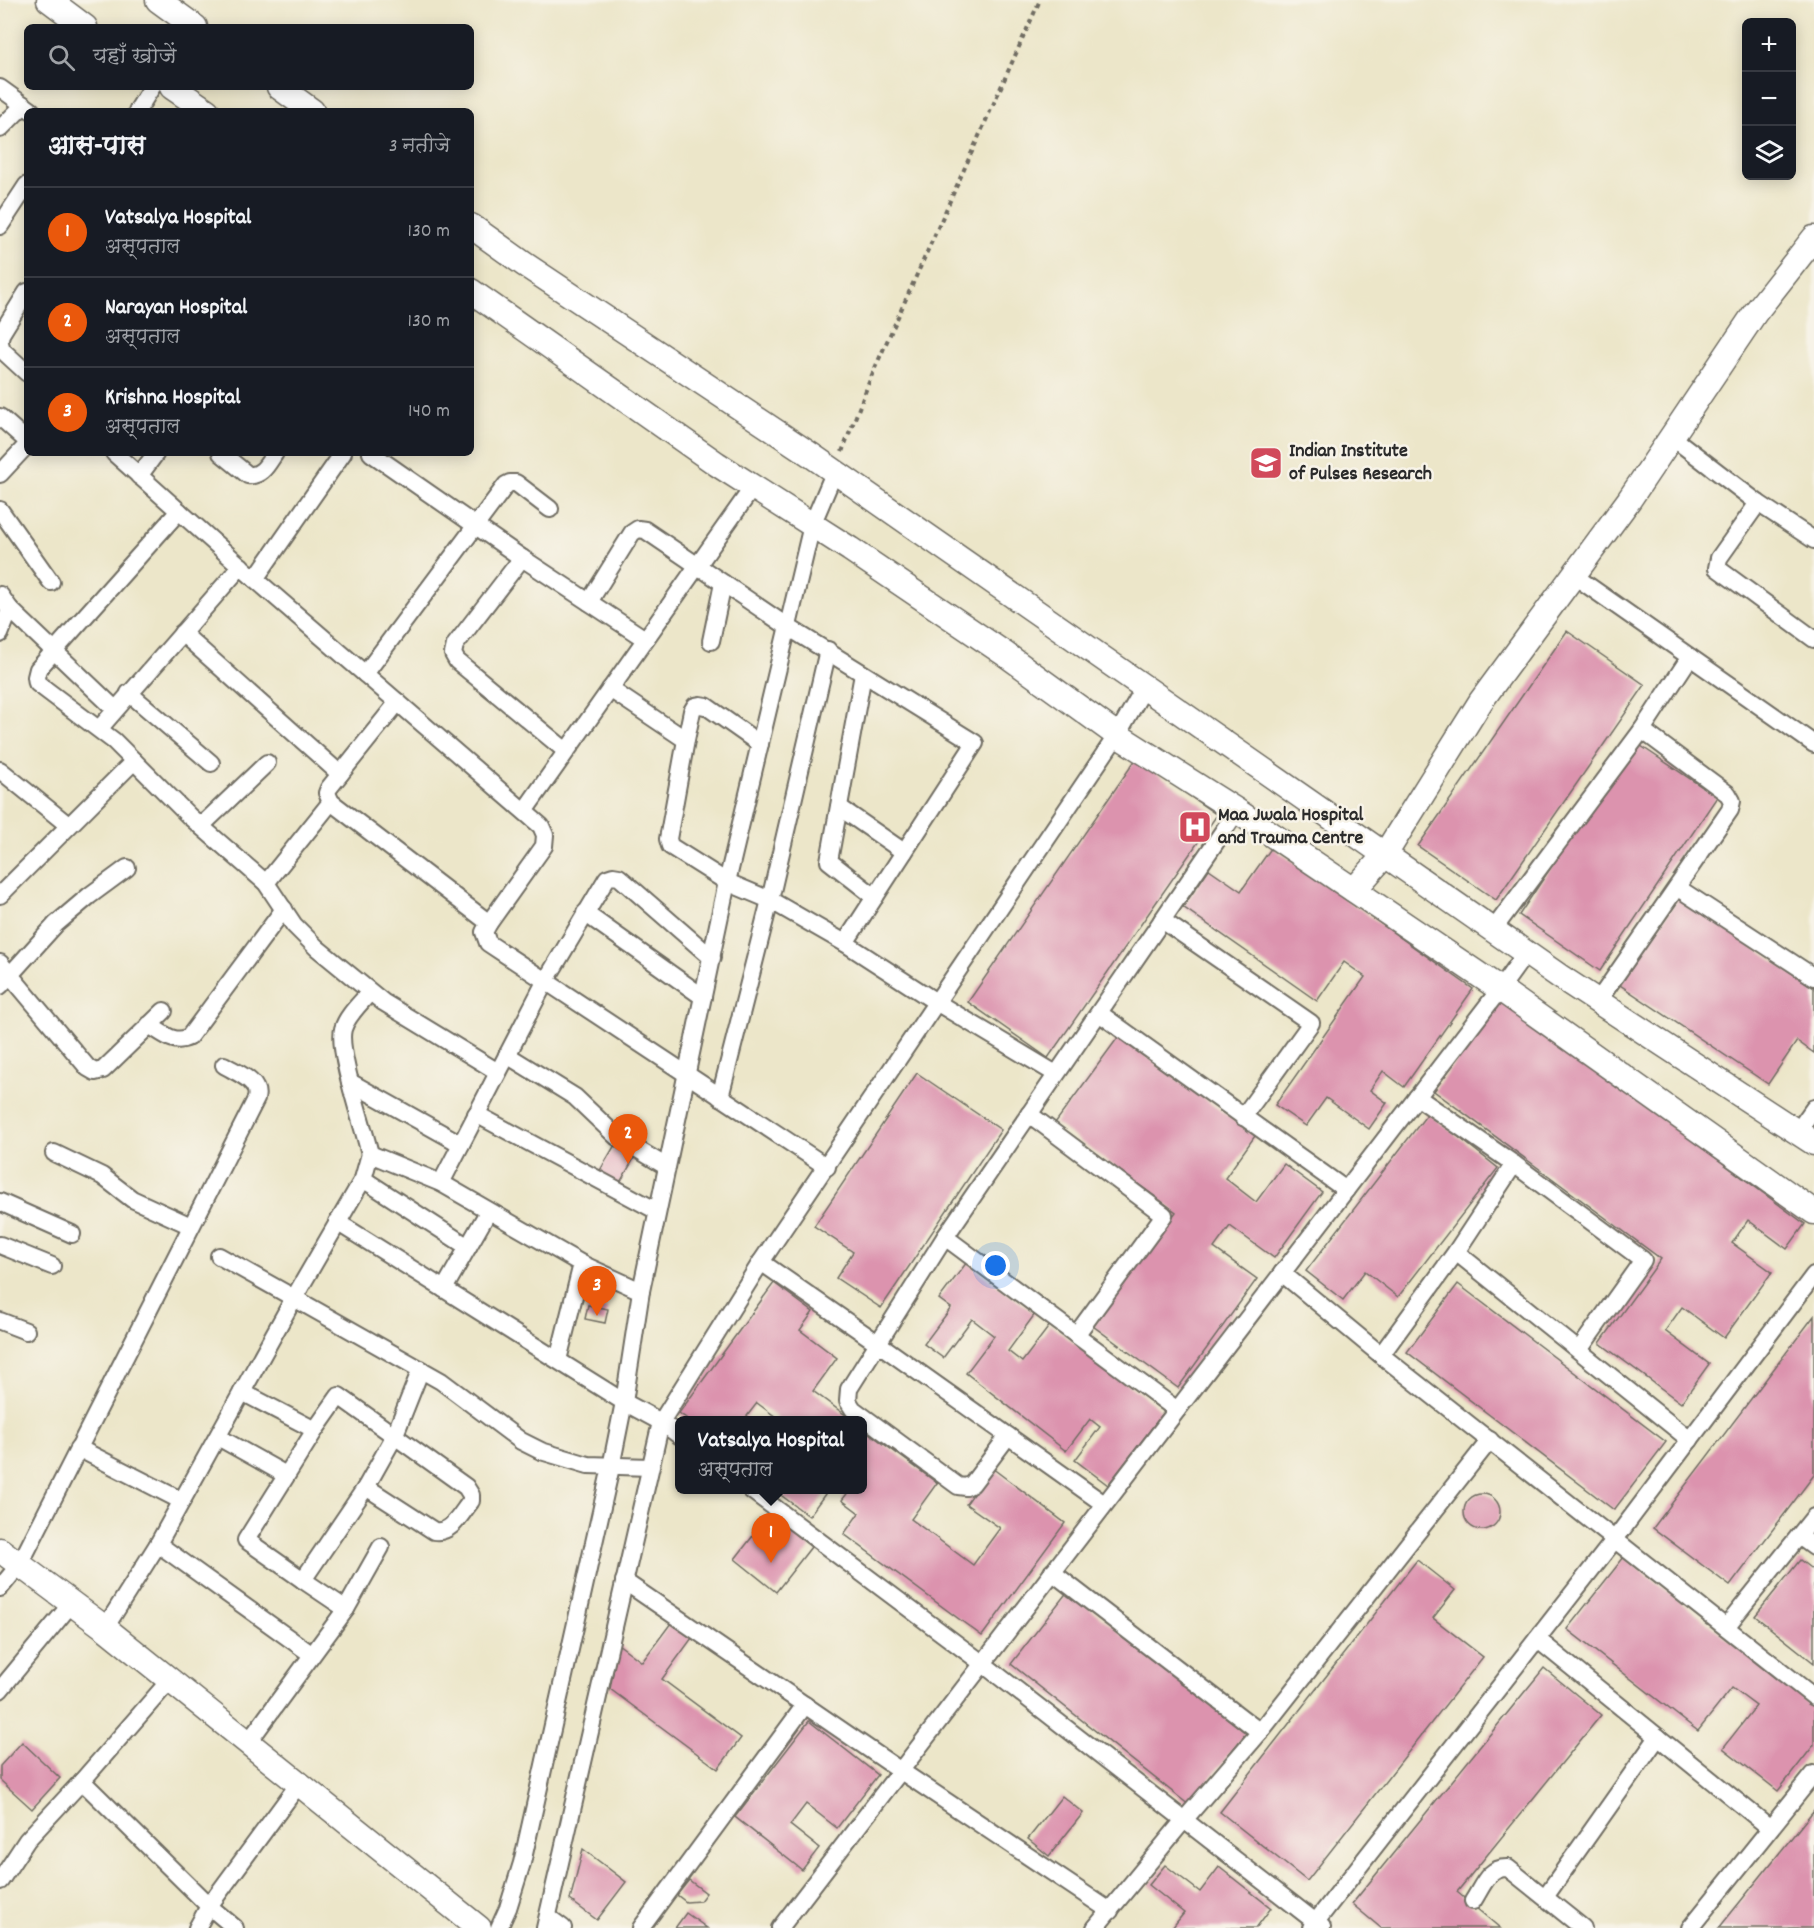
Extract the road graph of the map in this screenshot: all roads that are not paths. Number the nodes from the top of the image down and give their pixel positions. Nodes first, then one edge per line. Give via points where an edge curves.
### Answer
1 (49, 0) edge
2 (158, 0) edge
3 (81, 24) edge
4 (191, 24) edge
5 (0, 88) edge
6 (150, 90) edge
7 (176, 90) edge
8 (283, 90) edge
9 (28, 108) edge
10 (139, 108) edge
11 (203, 108) edge
12 (308, 108) edge
13 (24, 111) edge
14 (0, 129) edge
15 (24, 189) edge
16 (0, 226) edge
17 (474, 228) edge
18 (1814, 238) edge
19 (474, 293) edge
20 (24, 297) edge
21 (0, 341) edge
22 (24, 370) edge
23 (0, 417) edge
24 (1672, 437) junction
25 (24, 440) edge
26 (24, 446) edge
27 (117, 456) edge
28 (154, 456) edge
29 (225, 456) edge
30 (273, 456) edge
31 (341, 456) edge
32 (375, 456) edge
33 (834, 472) junction
34 (0, 474) edge
35 (139, 476) junction
36 (753, 487) junction
37 (1758, 503) junction
38 (550, 509) dead end
39 (0, 510) edge
40 (179, 511) junction
41 (476, 525) junction
42 (812, 525) junction
43 (1812, 535) edge
44 (522, 558) junction
45 (241, 566) junction
46 (697, 566) junction
47 (1573, 575) junction
48 (255, 579) junction
49 (51, 582) dead end
50 (723, 583) junction
51 (0, 595) edge
52 (589, 602) junction
53 (10, 609) junction
54 (788, 627) junction
55 (182, 633) junction
56 (0, 634) edge
57 (645, 639) junction
58 (1814, 639) edge
59 (711, 641) dead end
60 (828, 650) junction
61 (53, 651) junction
62 (1690, 657) junction
63 (365, 674) junction
64 (863, 674) junction
65 (1144, 688) junction
66 (610, 689) junction
67 (129, 693) junction
68 (399, 702) junction
69 (115, 709) junction
70 (99, 729) junction
71 (1641, 730) junction
72 (1117, 735) junction
73 (686, 740) junction
74 (760, 744) junction
75 (1814, 744) edge
76 (566, 751) junction
77 (134, 761) junction
78 (211, 763) dead end
79 (267, 763) dead end
80 (0, 770) edge
81 (340, 774) junction
82 (331, 802) junction
83 (838, 807) junction
84 (525, 810) junction
85 (1237, 811) junction
86 (68, 825) junction
87 (201, 826) junction
88 (904, 852) junction
89 (1384, 856) junction
90 (127, 868) dead end
91 (266, 882) junction
92 (727, 882) junction
93 (1678, 888) junction
94 (1354, 890) junction
95 (0, 895) edge
96 (875, 897) junction
97 (770, 900) junction
98 (284, 909) junction
99 (585, 913) junction
100 (1162, 921) junction
101 (489, 923) junction
102 (1492, 930) junction
103 (845, 943) junction
104 (1526, 953) junction
105 (712, 958) junction
106 (3, 975) edge
107 (1814, 977) edge
108 (545, 982) junction
109 (1500, 989) junction
110 (370, 992) junction
111 (703, 997) junction
112 (1598, 1001) junction
113 (936, 1002) junction
114 (164, 1011) dead end
115 (1099, 1013) junction
116 (149, 1025) junction
117 (507, 1055) junction
118 (224, 1065) dead end
119 (498, 1072) junction
120 (1056, 1074) junction
121 (686, 1075) junction
122 (350, 1082) junction
123 (720, 1097) junction
124 (1417, 1097) junction
125 (1814, 1108) edge
126 (476, 1114) junction
127 (1029, 1114) junction
128 (1243, 1117) junction
129 (1806, 1138) edge
130 (461, 1144) junction
131 (54, 1153) dead end
132 (370, 1154) junction
133 (1514, 1164) junction
134 (667, 1167) junction
135 (827, 1167) junction
136 (363, 1179) junction
137 (441, 1183) junction
138 (1346, 1190) junction
139 (0, 1202) edge
140 (657, 1211) junction
141 (488, 1212) junction
142 (1814, 1212) edge
143 (337, 1222) junction
144 (191, 1226) junction
145 (72, 1234) dead end
146 (945, 1237) junction
147 (0, 1245) edge
148 (468, 1247) junction
149 (1456, 1252) junction
150 (219, 1256) dead end
151 (761, 1262) junction
152 (582, 1264) junction
153 (52, 1266) dead end
154 (1282, 1273) junction
155 (1814, 1275) edge
156 (444, 1289) junction
157 (640, 1291) junction
158 (294, 1298) junction
159 (0, 1321) edge
160 (26, 1331) dead end
161 (1076, 1335) junction
162 (879, 1344) junction
163 (1580, 1350) junction
164 (1381, 1355) junction
165 (558, 1360) junction
166 (421, 1369) junction
167 (242, 1392) junction
168 (624, 1402) junction
169 (1177, 1410) junction
170 (863, 1416) edge
171 (867, 1419) edge
172 (661, 1422) junction
173 (315, 1430) junction
174 (675, 1432) edge
175 (1008, 1436) junction
176 (218, 1437) junction
177 (394, 1437) junction
178 (1490, 1440) junction
179 (1690, 1440) junction
180 (78, 1448) junction
181 (611, 1467) junction
182 (650, 1467) junction
183 (286, 1475) junction
184 (366, 1487) junction
185 (756, 1494) edge
186 (182, 1502) junction
187 (1104, 1504) junction
188 (1814, 1517) edge
189 (1799, 1536) junction
190 (1616, 1539) junction
191 (158, 1544) junction
192 (381, 1547) dead end
193 (1814, 1547) edge
194 (0, 1550) edge
195 (20, 1564) junction
196 (1052, 1572) junction
197 (303, 1581) junction
198 (624, 1581) junction
199 (0, 1588) edge
200 (71, 1604) junction
201 (346, 1609) junction
202 (1726, 1627) junction
203 (105, 1628) junction
204 (1537, 1639) junction
205 (312, 1654) junction
206 (982, 1663) junction
207 (170, 1680) junction
208 (0, 1690) edge
209 (1814, 1698) edge
210 (805, 1706) junction
211 (1260, 1732) junction
212 (1658, 1737) junction
213 (247, 1743) junction
214 (901, 1771) junction
215 (1814, 1774) edge
216 (82, 1780) junction
217 (298, 1785) junction
218 (1184, 1820) junction
219 (1770, 1828) junction
220 (0, 1881) edge
221 (1545, 1897) junction
222 (1473, 1901) dead end
223 (209, 1906) junction
224 (1110, 1911) junction
225 (547, 1922) edge
226 (1316, 1926) edge
227 (197, 1928) edge
228 (235, 1928) edge
229 (479, 1928) edge
230 (499, 1928) edge
231 (563, 1928) edge
232 (641, 1928) edge
233 (780, 1928) edge
234 (1095, 1928) edge
235 (1583, 1928) edge
236 (1690, 1928) edge

1 - 3 street
2 - 4 street
5 - 9 street
6 - 10 street
7 - 11 street
8 - 12 street
13 - 14 street
15 - 16 street
17 - 33 street
18 - 24 street via 1755,313
19 - 36 street
20 - 21 street
21 - 22 street via 2,350
23 - 25 street
24 - 37 street
24 - 47 street
26 - 34 street
27 - 35 street
28 - 35 street
29 - 30 street via 254,476
31 - 48 street
32 - 41 street
33 - 42 street
33 - 65 street
35 - 40 street
36 - 42 street
36 - 46 street
37 - 43 street
37 - 58 street via 1719,558 1717,568
38 - 41 street via 516,483 510,483
39 - 49 street
40 - 45 street
40 - 61 street
41 - 44 street
41 - 63 street
42 - 54 street
42 - 72 street via 1005,654
44 - 52 street
44 - 76 street via 455,645 453,654
45 - 48 street
45 - 55 street
46 - 50 street
46 - 52 street via 638,529
46 - 57 street
47 - 62 street
47 - 89 street via 1481,701
48 - 63 street
50 - 54 street
50 - 59 street
51 - 53 street
52 - 57 street
53 - 56 street
53 - 61 street
54 - 60 street
54 - 74 street
55 - 67 street
55 - 81 street
57 - 66 street
60 - 64 street
60 - 97 street
61 - 69 street
61 - 70 street via 38,669 37,683
62 - 71 street
62 - 75 street
63 - 68 street
64 - 83 street
64 - 88 street via 975,743
65 - 72 street
65 - 89 street
66 - 73 street
66 - 76 street
67 - 69 street
67 - 78 street
68 - 81 street
68 - 84 street
69 - 70 street
70 - 77 street
71 - 93 street via 1728,794 1732,801 1730,810
71 - 102 street
72 - 85 street
72 - 113 street
73 - 74 street via 693,711 700,705
73 - 92 street via 668,839 670,846
74 - 92 street
76 - 84 street
77 - 86 street
77 - 87 street
79 - 87 street
80 - 86 street
81 - 82 street via 327,793
82 - 91 street
82 - 101 street
83 - 88 street
83 - 96 street via 829,861
84 - 101 street via 541,826 544,846
85 - 94 street
85 - 100 street
86 - 95 street
87 - 91 street
88 - 96 street
89 - 94 street
89 - 102 street
90 - 106 street via 56,924
91 - 98 street
92 - 97 street
92 - 105 street
93 - 107 street
93 - 112 street
94 - 109 street
96 - 103 street
97 - 103 street
97 - 123 street
98 - 110 street via 306,938
98 - 116 street via 189,1037 174,1040
99 - 105 street via 607,878 619,877
99 - 108 street
99 - 111 street
100 - 115 street
100 - 128 street via 1311,1023
101 - 108 street via 484,932 488,943
102 - 104 street
103 - 113 street
104 - 109 street
104 - 112 street
105 - 111 street
106 - 116 street via 95,1072 103,1070
108 - 117 street
108 - 121 street
109 - 124 street
109 - 142 street
110 - 119 street
110 - 122 street via 342,1029
111 - 121 street
112 - 129 street
113 - 120 street
113 - 135 street
114 - 116 street
115 - 120 street
115 - 128 street
117 - 119 street
117 - 134 street via 575,1097 616,1137
118 - 144 street via 255,1084 258,1091
119 - 126 street
120 - 127 street
121 - 123 street
121 - 134 street
122 - 130 street
122 - 132 street
123 - 135 street
124 - 133 street
124 - 138 street
125 - 129 street
126 - 130 street
126 - 140 street
127 - 146 street
127 - 161 street via 1164,1215
128 - 138 street
130 - 137 street
131 - 144 street via 102,1176 132,1199
132 - 136 street
132 - 137 street
133 - 149 street
133 - 163 street via 1643,1260
134 - 140 street
135 - 151 street
136 - 143 street
136 - 148 street
137 - 141 street
138 - 154 street
139 - 145 street
140 - 157 street
141 - 148 street
141 - 152 street
143 - 156 street
143 - 158 street
144 - 180 street
146 - 161 street
146 - 162 street
147 - 153 street
148 - 156 street
149 - 163 street
149 - 164 street
150 - 158 street
151 - 162 street
151 - 172 street
152 - 157 street
152 - 165 street
154 - 164 street
154 - 169 street
155 - 179 street
156 - 165 street
157 - 168 street
158 - 166 street
158 - 167 street
159 - 160 street
161 - 169 street
162 - 170 street via 849,1389 848,1401
162 - 175 street
163 - 179 street
164 - 178 street
165 - 168 street
166 - 177 street
166 - 181 street via 521,1441 559,1457
167 - 173 street
167 - 176 street
168 - 172 street
168 - 181 street
169 - 187 street
171 - 175 street via 958,1486 972,1484
172 - 174 street
172 - 182 street
173 - 177 street via 339,1396
173 - 183 street
175 - 187 street
176 - 183 street
176 - 186 street
177 - 184 street
177 - 184 street via 466,1487 471,1501 448,1530 441,1532
178 - 190 street
178 - 211 street
179 - 190 street
180 - 186 street
180 - 195 street
181 - 182 street
181 - 230 street via 522,1863
182 - 198 street
183 - 197 street via 246,1540
184 - 197 street
185 - 206 street
186 - 191 street
187 - 196 street
188 - 189 street
189 - 193 street
189 - 202 street
190 - 202 street
190 - 204 street
191 - 203 street
191 - 205 street
192 - 201 street
194 - 195 street
195 - 199 street
195 - 200 street
196 - 206 street
196 - 211 street
197 - 201 street
198 - 210 street
198 - 225 street
200 - 203 street
200 - 208 street
201 - 205 street
202 - 209 street
203 - 207 street
204 - 212 street
204 - 226 street
205 - 213 street
206 - 214 street
206 - 218 street
207 - 213 street
207 - 216 street
210 - 214 street
210 - 232 street
211 - 218 street
212 - 219 street
212 - 221 street
213 - 217 street
214 - 224 street
214 - 233 street
215 - 219 street
216 - 220 street via 27,1840
216 - 223 street
217 - 223 street
217 - 229 street
218 - 224 street
218 - 226 street
219 - 236 street
221 - 222 street via 1508,1868 1499,1868 1492,1871
221 - 235 street
223 - 227 street
223 - 228 street
224 - 234 street
225 - 231 street

